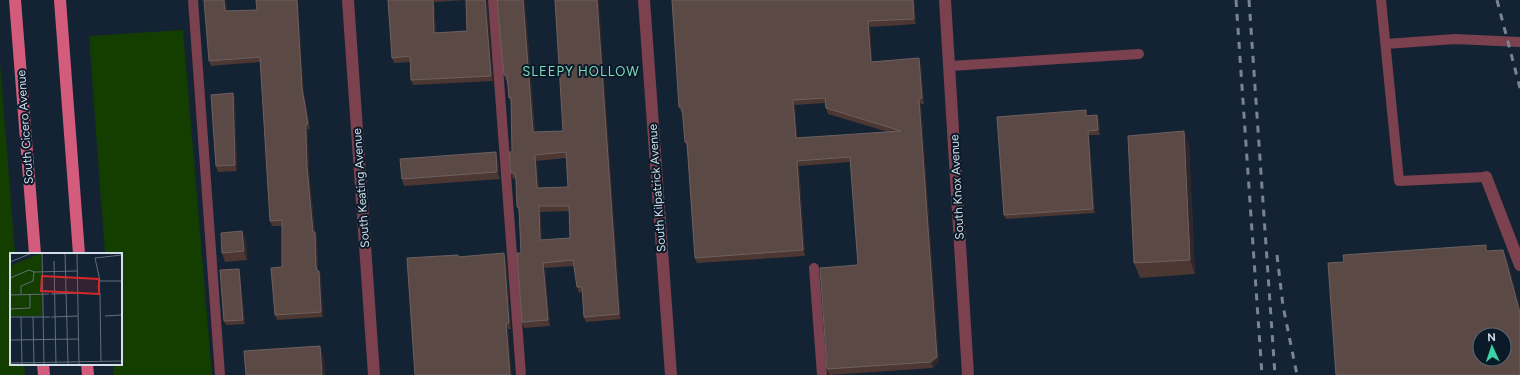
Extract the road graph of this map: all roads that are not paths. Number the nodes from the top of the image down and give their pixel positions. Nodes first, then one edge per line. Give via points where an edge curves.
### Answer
1 (15, 0) edge
2 (60, 0) edge
3 (193, 0) edge
4 (348, 0) edge
5 (493, 0) edge
6 (644, 0) edge
7 (945, 0) edge
8 (1381, 0) edge
9 (1520, 42) edge
10 (1386, 44) junction
11 (1139, 54) dead end
12 (950, 66) junction
13 (1486, 177) joint
14 (35, 253) edge
15 (79, 253) edge
16 (1520, 265) edge
17 (814, 268) dead end
18 (43, 365) edge
19 (87, 365) edge
20 (44, 375) edge
21 (88, 375) edge
22 (220, 375) edge
23 (374, 375) edge
24 (521, 375) edge
25 (671, 375) edge
26 (822, 375) edge
27 (968, 375) edge

1 - 14 main road, South Cicero Avenue
2 - 15 main road
3 - 22 lane
4 - 23 street, South Keating Avenue
5 - 24 lane
6 - 25 street, South Kilpatrick Avenue
7 - 12 street, South Knox Avenue
8 - 10 lane
9 - 10 lane via 1455,39
10 - 13 lane via 1399,181
11 - 12 lane
12 - 27 street, South Knox Avenue
13 - 16 street
17 - 26 lane
18 - 20 main road
19 - 21 main road

